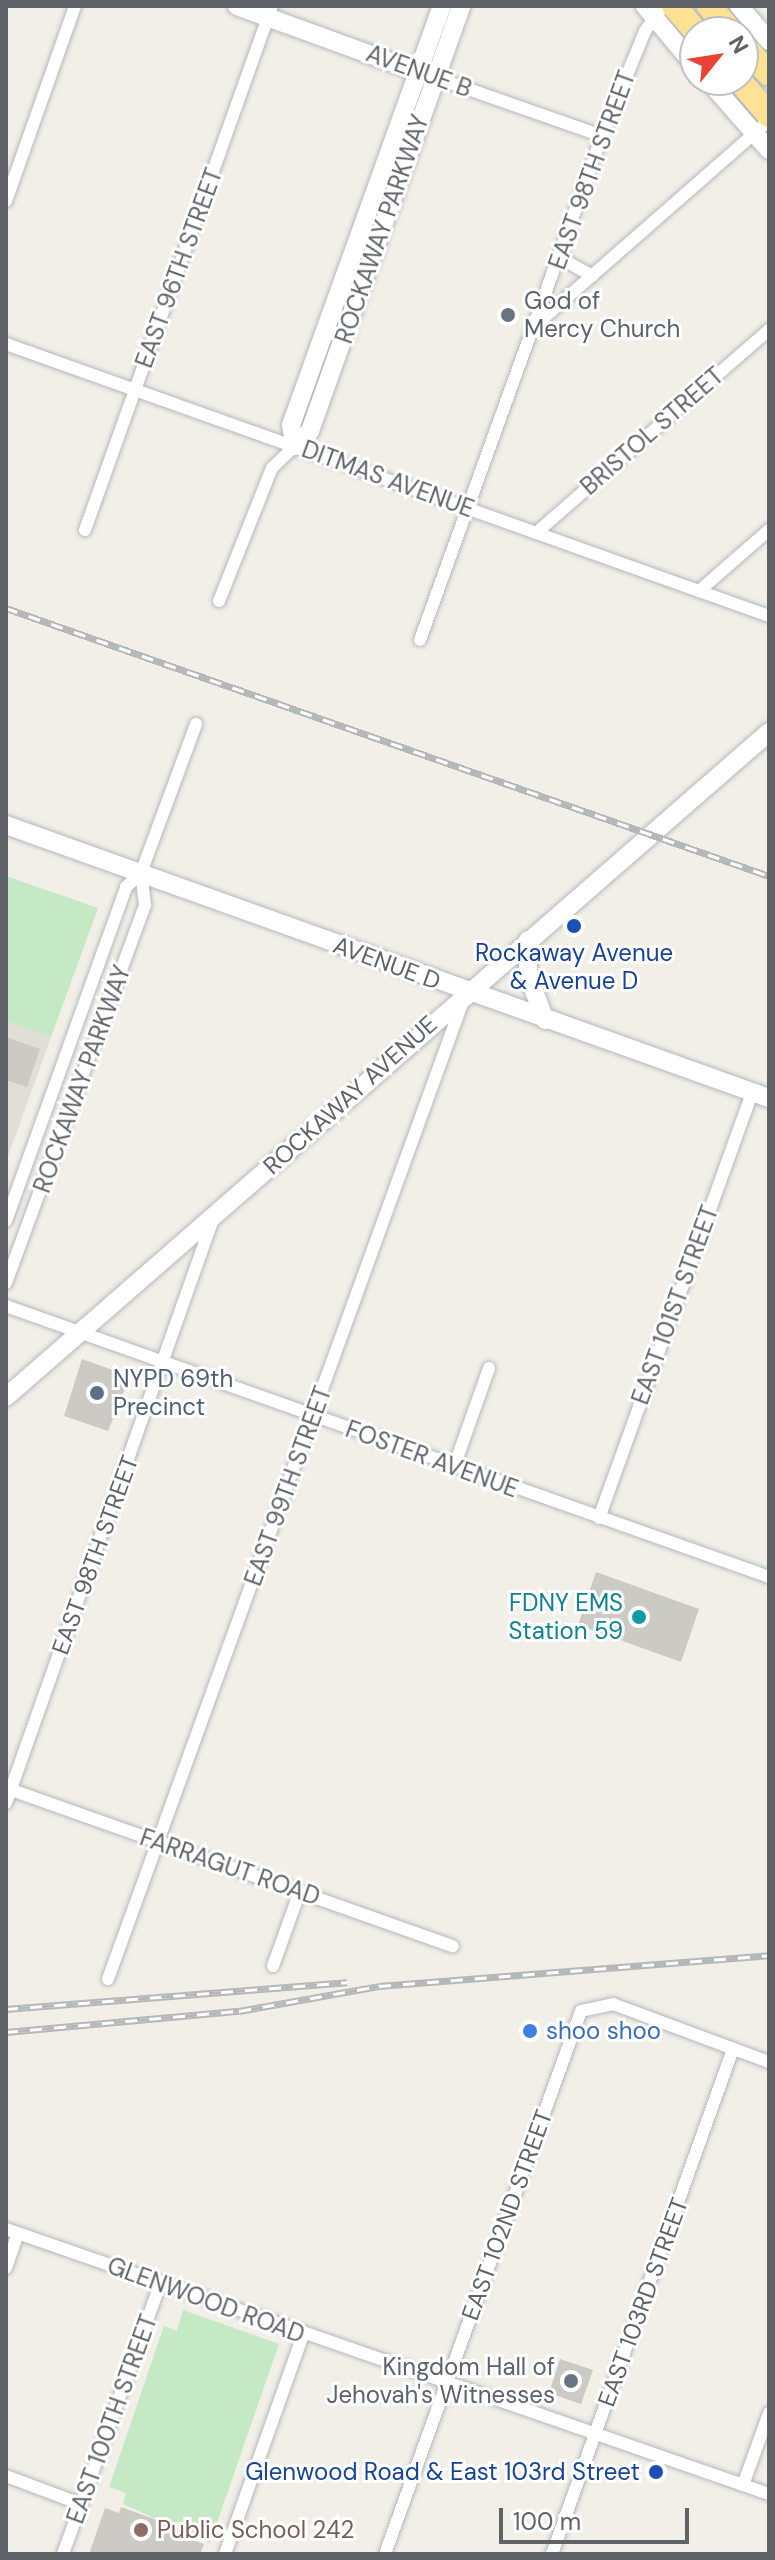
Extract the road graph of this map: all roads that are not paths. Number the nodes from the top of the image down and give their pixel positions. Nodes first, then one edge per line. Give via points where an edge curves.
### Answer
1 (75, 6) edge
2 (237, 6) edge
3 (442, 6) edge
4 (461, 6) edge
5 (739, 6) edge
6 (659, 9) edge
7 (270, 12) edge
8 (679, 21) edge
9 (679, 41) edge
10 (769, 41) edge
11 (426, 75) junction
12 (729, 96) edge
13 (748, 96) edge
14 (764, 123) edge
15 (602, 136) junction
16 (769, 150) edge
17 (6, 201) edge
18 (560, 258) junction
19 (592, 276) junction
20 (537, 324) junction
21 (769, 330) edge
22 (6, 344) edge
23 (135, 389) junction
24 (295, 446) junction
25 (469, 508) junction
26 (85, 530) dead end
27 (769, 530) edge
28 (536, 533) junction
29 (699, 591) junction
30 (219, 601) dead end
31 (769, 616) edge
32 (420, 640) dead end
33 (196, 724) dead end
34 (769, 732) edge
35 (6, 825) edge
36 (141, 873) junction
37 (528, 940) junction
38 (466, 992) junction
39 (545, 1020) junction
40 (760, 1095) edge
41 (214, 1216) junction
42 (6, 1221) edge
43 (6, 1283) edge
44 (6, 1306) edge
45 (80, 1333) junction
46 (164, 1363) junction
47 (489, 1368) dead end
48 (6, 1397) edge
49 (313, 1416) junction
50 (454, 1467) junction
51 (599, 1518) junction
52 (769, 1577) edge
53 (8, 1793) edge
54 (161, 1842) junction
55 (300, 1891) junction
56 (453, 1946) dead end
57 (273, 1966) dead end
58 (108, 1979) dead end
59 (733, 2049) junction
60 (769, 2062) edge
61 (12, 2232) edge
62 (6, 2268) edge
63 (160, 2284) junction
64 (303, 2335) junction
65 (446, 2385) junction
66 (769, 2413) edge
67 (596, 2432) junction
68 (6, 2476) edge
69 (743, 2485) junction
70 (769, 2494) edge
71 (81, 2504) junction
72 (63, 2554) edge
73 (225, 2554) edge
74 (385, 2554) edge
75 (552, 2554) edge

1 - 17 street
2 - 7 street, AVENUE B
3 - 11 street, ROCKAWAY PARKWAY
4 - 11 street, ROCKAWAY PARKWAY
5 - 10 street
6 - 8 highway
6 - 9 street
6 - 15 street, EAST 98TH STREET
7 - 11 street, AVENUE B
7 - 23 street, EAST 96TH STREET
11 - 15 street, AVENUE B
11 - 24 street, ROCKAWAY PARKWAY via 291,425
12 - 14 street
13 - 14 highway
14 - 16 street
14 - 19 street
15 - 18 street, EAST 98TH STREET
18 - 19 street
18 - 20 street, EAST 98TH STREET
19 - 20 street
20 - 25 street, EAST 98TH STREET
21 - 28 street, BRISTOL STREET
22 - 23 street, DITMAS AVENUE
23 - 24 street, DITMAS AVENUE
23 - 26 street, EAST 96TH STREET
24 - 25 street, DITMAS AVENUE
24 - 30 street via 272,468
25 - 28 street, DITMAS AVENUE
25 - 32 street, EAST 98TH STREET
27 - 29 street
28 - 29 street, DITMAS AVENUE
29 - 31 street, DITMAS AVENUE
33 - 36 street, ROCKAWAY PARKWAY
34 - 37 street, ROCKAWAY AVENUE
35 - 36 street, AVENUE D
36 - 38 street, AVENUE D
36 - 42 street, ROCKAWAY PARKWAY via 126,887
36 - 43 street, ROCKAWAY PARKWAY via 145,905
37 - 38 street, ROCKAWAY AVENUE
37 - 39 street via 528,975
38 - 39 street, AVENUE D
38 - 41 street, ROCKAWAY AVENUE
38 - 49 street, EAST 99TH STREET
39 - 40 street, AVENUE D
40 - 51 street, EAST 101ST STREET
41 - 45 street, ROCKAWAY AVENUE
41 - 46 street, EAST 98TH STREET
44 - 45 street, FOSTER AVENUE
45 - 46 street, FOSTER AVENUE
45 - 48 street, ROCKAWAY AVENUE
46 - 49 street, FOSTER AVENUE
46 - 53 street, EAST 98TH STREET
47 - 50 street
49 - 50 street, FOSTER AVENUE
49 - 54 street, EAST 99TH STREET
50 - 51 street, FOSTER AVENUE
51 - 52 street, FOSTER AVENUE
53 - 54 street, FARRAGUT ROAD
54 - 55 street, FARRAGUT ROAD
54 - 58 street, EAST 99TH STREET
55 - 56 street, FARRAGUT ROAD
55 - 57 street
59 - 60 street
59 - 65 street, EAST 102ND STREET via 613,2004 581,2011
59 - 67 street, EAST 103RD STREET
61 - 62 street
61 - 63 street, GLENWOOD ROAD
63 - 64 street, GLENWOOD ROAD
63 - 71 street, EAST 100TH STREET
64 - 65 street, GLENWOOD ROAD
64 - 73 street
65 - 67 street, GLENWOOD ROAD
65 - 74 street, EAST 102ND STREET
66 - 69 street
67 - 69 street, GLENWOOD ROAD
67 - 75 street, EAST 103RD STREET
68 - 71 street
69 - 70 street, GLENWOOD ROAD
71 - 72 street, EAST 100TH STREET

